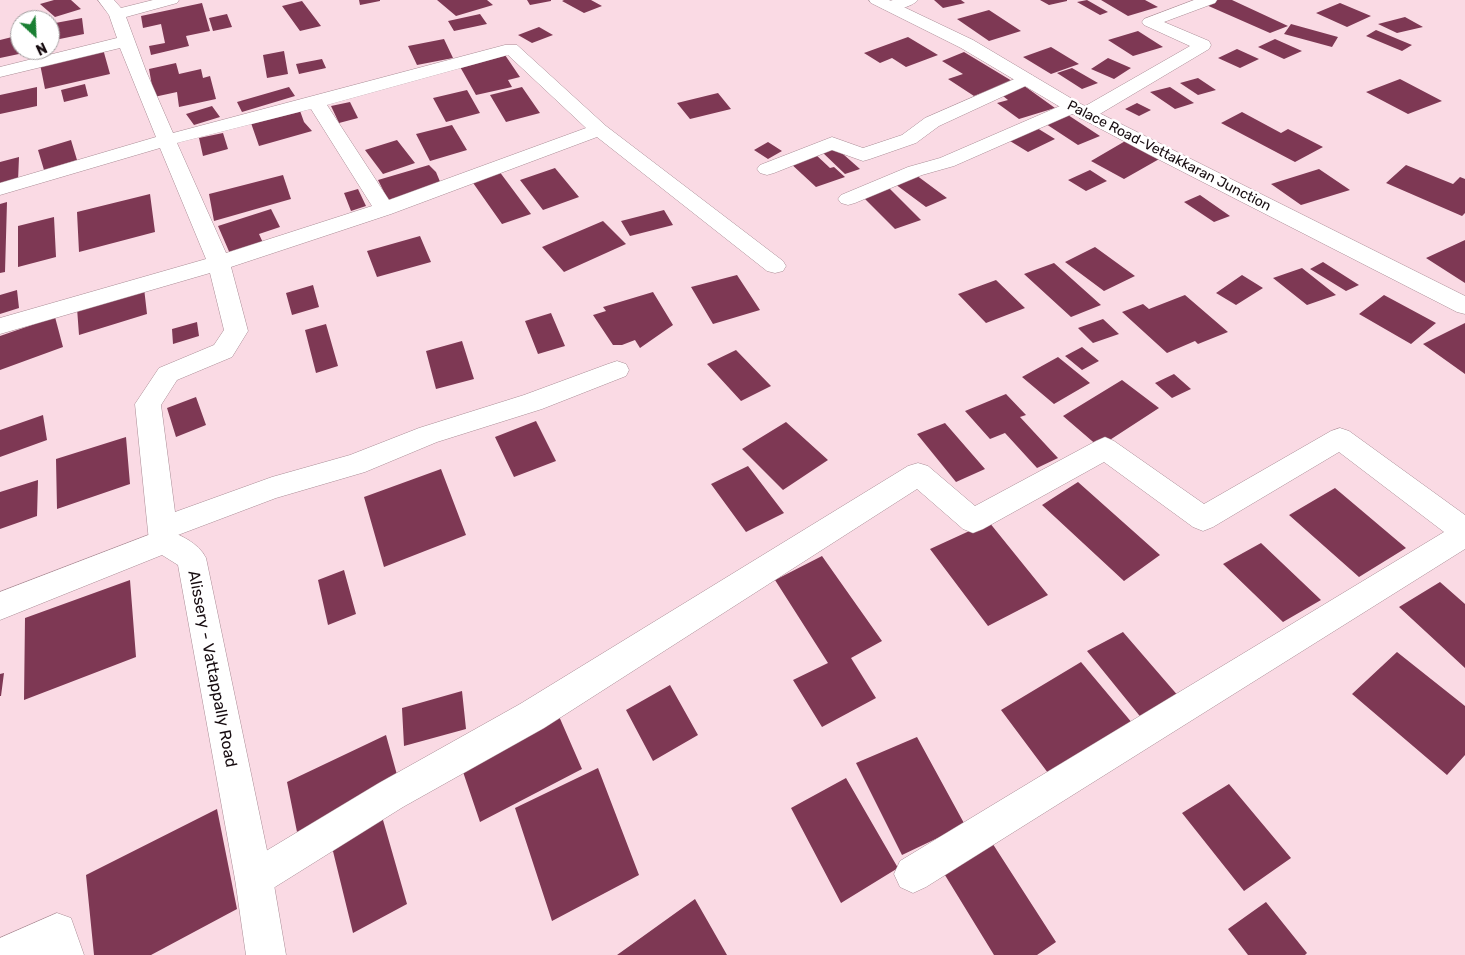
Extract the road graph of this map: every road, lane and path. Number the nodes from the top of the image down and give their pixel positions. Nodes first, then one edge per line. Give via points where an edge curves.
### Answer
1 (171, 0) edge
2 (910, 0) edge
3 (1209, 0) edge
4 (883, 3) edge
5 (112, 7) edge
6 (127, 41) junction
7 (0, 72) edge
8 (1026, 79) junction
9 (316, 102) junction
10 (1080, 110) junction
11 (927, 125) junction
12 (599, 130) junction
13 (166, 140) junction
14 (968, 153) junction
15 (768, 169) dead end
16 (0, 188) edge
17 (848, 199) dead end
18 (384, 209) junction
19 (219, 263) junction
20 (775, 266) dead end
21 (1465, 306) edge
22 (0, 326) edge
23 (617, 370) dead end
24 (1465, 532) edge
25 (163, 534) junction
26 (0, 606) edge
27 (913, 874) dead end
28 (254, 879) junction
29 (262, 953) edge
30 (7, 955) edge
31 (64, 955) edge

1 - 5 street
2 - 4 street
3 - 10 street via 1150,22 1203,45
4 - 8 street, Palace Road-Vettakkaran Junction via 967,44
5 - 6 street
6 - 7 street
6 - 13 street
8 - 10 street, Palace Road-Vettakkaran Junction
8 - 11 street
9 - 12 street via 511,49
9 - 13 street
9 - 18 street
10 - 14 street
10 - 21 street, Palace Road-Vettakkaran Junction
11 - 14 street
11 - 15 street via 909,139 863,155 832,143
12 - 18 street
12 - 20 street
13 - 16 street
13 - 19 street
14 - 17 street
18 - 19 street
19 - 22 street
19 - 25 street via 236,331 222,351 168,374 148,404
23 - 25 street via 533,402 428,435 355,464 272,488
24 - 27 street
24 - 28 street via 1340,438 1203,519 1105,448 973,521 918,474 532,716 391,795
25 - 26 street
25 - 28 street, Alissery - Vattappally Road via 191,558
28 - 29 street, Alissery - Vattappally Road
30 - 31 street via 57,932

